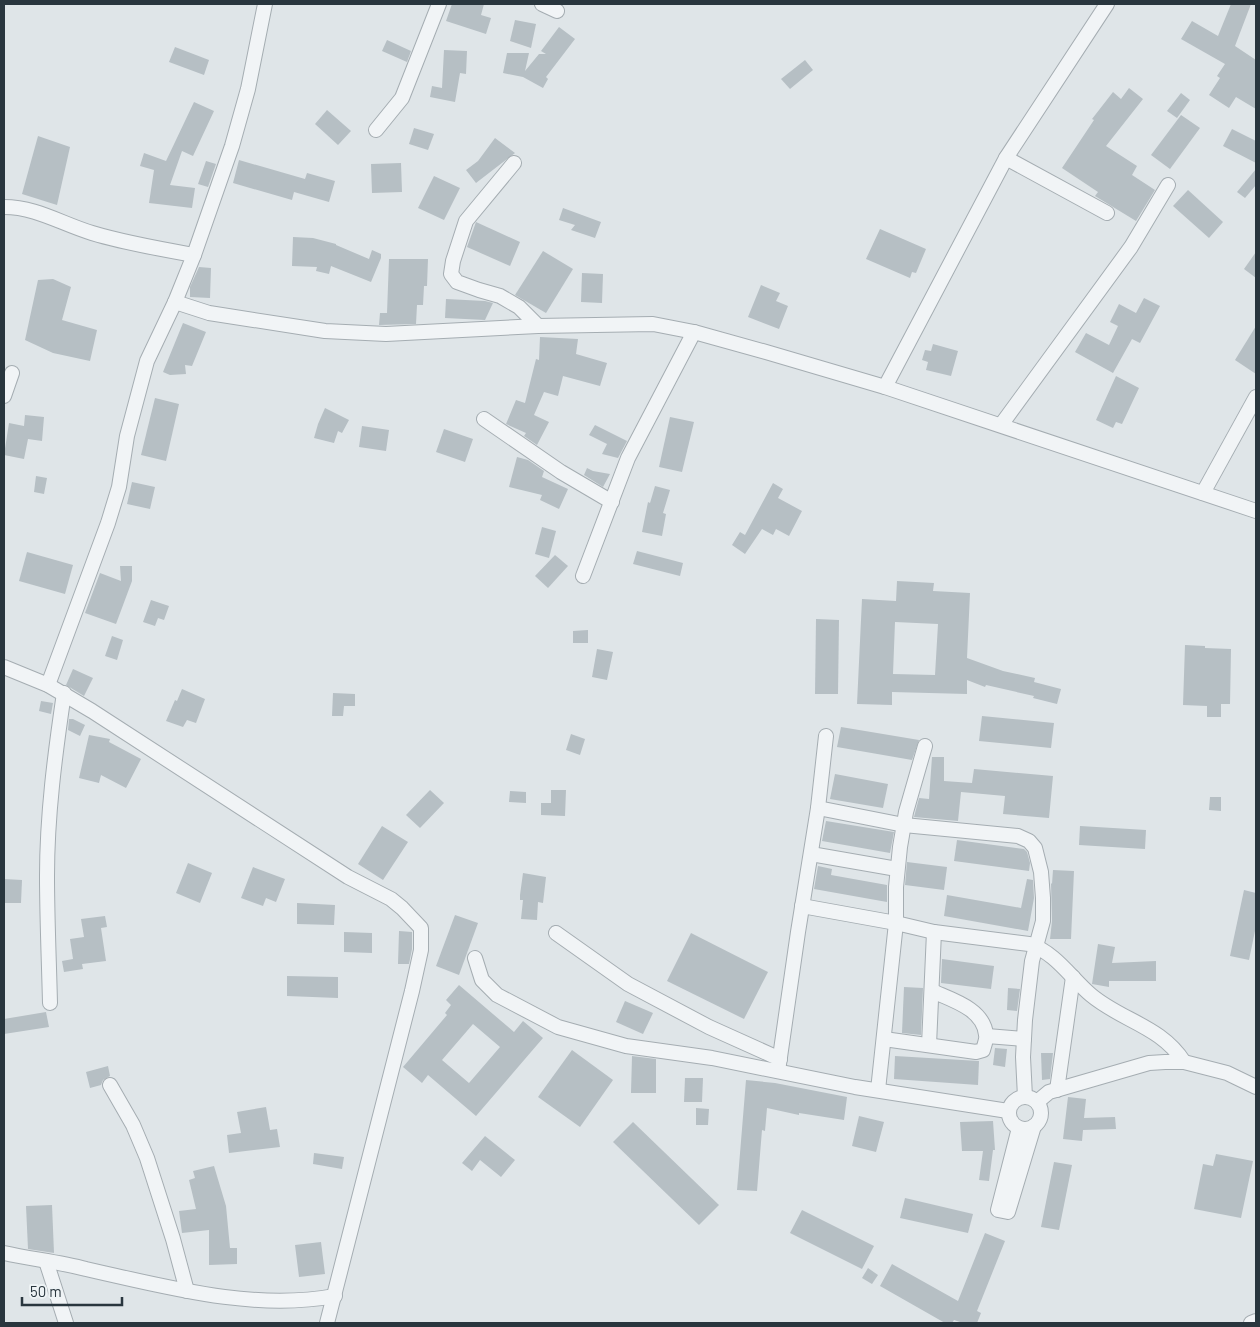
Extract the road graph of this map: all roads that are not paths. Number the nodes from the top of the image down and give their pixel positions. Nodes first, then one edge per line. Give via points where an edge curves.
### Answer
1 (265, 4) edge
2 (439, 4) edge
3 (542, 4) edge
4 (1107, 4) edge
5 (557, 10) dead end
6 (376, 130) dead end
7 (1006, 158) junction
8 (514, 163) dead end
9 (1168, 185) dead end
10 (4, 206) edge
11 (1107, 213) dead end
12 (194, 256) junction
13 (175, 302) junction
14 (538, 326) junction
15 (694, 332) junction
16 (12, 373) dead end
17 (885, 387) junction
18 (4, 396) edge
19 (1256, 397) edge
20 (484, 419) dead end
21 (1001, 425) junction
22 (1204, 493) junction
23 (612, 502) junction
24 (1256, 511) edge
25 (583, 576) dead end
26 (4, 667) edge
27 (48, 685) junction
28 (64, 693) junction
29 (826, 736) dead end
30 (925, 746) dead end
31 (818, 808) junction
32 (904, 825) junction
33 (811, 854) junction
34 (897, 869) junction
35 (802, 906) junction
36 (896, 923) junction
37 (934, 932) junction
38 (556, 934) dead end
39 (1035, 946) junction
40 (475, 958) dead end
41 (1073, 977) junction
42 (932, 991) junction
43 (50, 1003) dead end
44 (987, 1036) junction
45 (884, 1039) junction
46 (1024, 1039) junction
47 (929, 1045) junction
48 (1184, 1062) junction
49 (779, 1065) junction
50 (110, 1085) dead end
51 (1256, 1087) edge
52 (878, 1090) junction
53 (1056, 1090) junction
54 (1031, 1100) junction
55 (1008, 1111) junction
56 (1034, 1126) junction
57 (1019, 1128) junction
58 (4, 1253) edge
59 (46, 1261) junction
60 (187, 1291) junction
61 (335, 1296) junction
62 (310, 1301) junction
63 (328, 1321) edge
64 (1256, 1321) edge
65 (66, 1323) edge
66 (1251, 1323) edge

1 - 12 street via 248,89 232,146
2 - 6 street via 402,98
3 - 5 street
4 - 7 street
7 - 11 street
7 - 17 street
8 - 14 street via 466,221 451,274 457,282 506,299
9 - 21 street via 1131,247
10 - 12 street via 27,208 90,232
12 - 13 street
13 - 14 street via 218,315 326,331 386,334
13 - 27 street via 147,361 126,436 108,524
14 - 15 street via 653,324
15 - 17 street
15 - 23 street via 628,458
16 - 18 street
17 - 21 street
19 - 22 street
20 - 23 street via 561,472
21 - 22 street
22 - 24 street
23 - 25 street
26 - 27 street
27 - 28 street
28 - 43 street via 49,817
28 - 61 street via 348,877 391,899 421,928 421,950 412,991
29 - 31 street
30 - 32 street
31 - 32 street
31 - 33 street
32 - 34 street
32 - 39 street via 1018,836 1028,841 1034,848 1041,872 1043,898 1043,920
33 - 34 street
33 - 35 street
34 - 36 street
35 - 36 street
35 - 49 street
36 - 37 street
36 - 45 street
37 - 39 street
37 - 42 street
38 - 49 street via 628,984
39 - 41 street via 1055,959
39 - 46 street
40 - 49 street via 482,980 497,995 558,1027 626,1046
41 - 48 street via 1092,995 1163,1037
41 - 53 street
42 - 44 street via 976,1014
42 - 47 street
44 - 46 street
44 - 47 street via 981,1052
45 - 47 street
45 - 52 street
46 - 54 street via 1023,1057
48 - 51 street via 1227,1073
48 - 53 street via 1149,1063
49 - 52 street
50 - 60 street via 133,1124 147,1158
52 - 55 street
53 - 54 street
54 - 55 street via 1018,1098
54 - 56 street via 1041,1112
55 - 57 street via 1011,1121
56 - 57 street
56 - 57 street via 1003,1211
58 - 59 street
59 - 60 street
59 - 65 street
60 - 62 street
61 - 62 street
61 - 63 street
62 - 63 street
64 - 66 street

